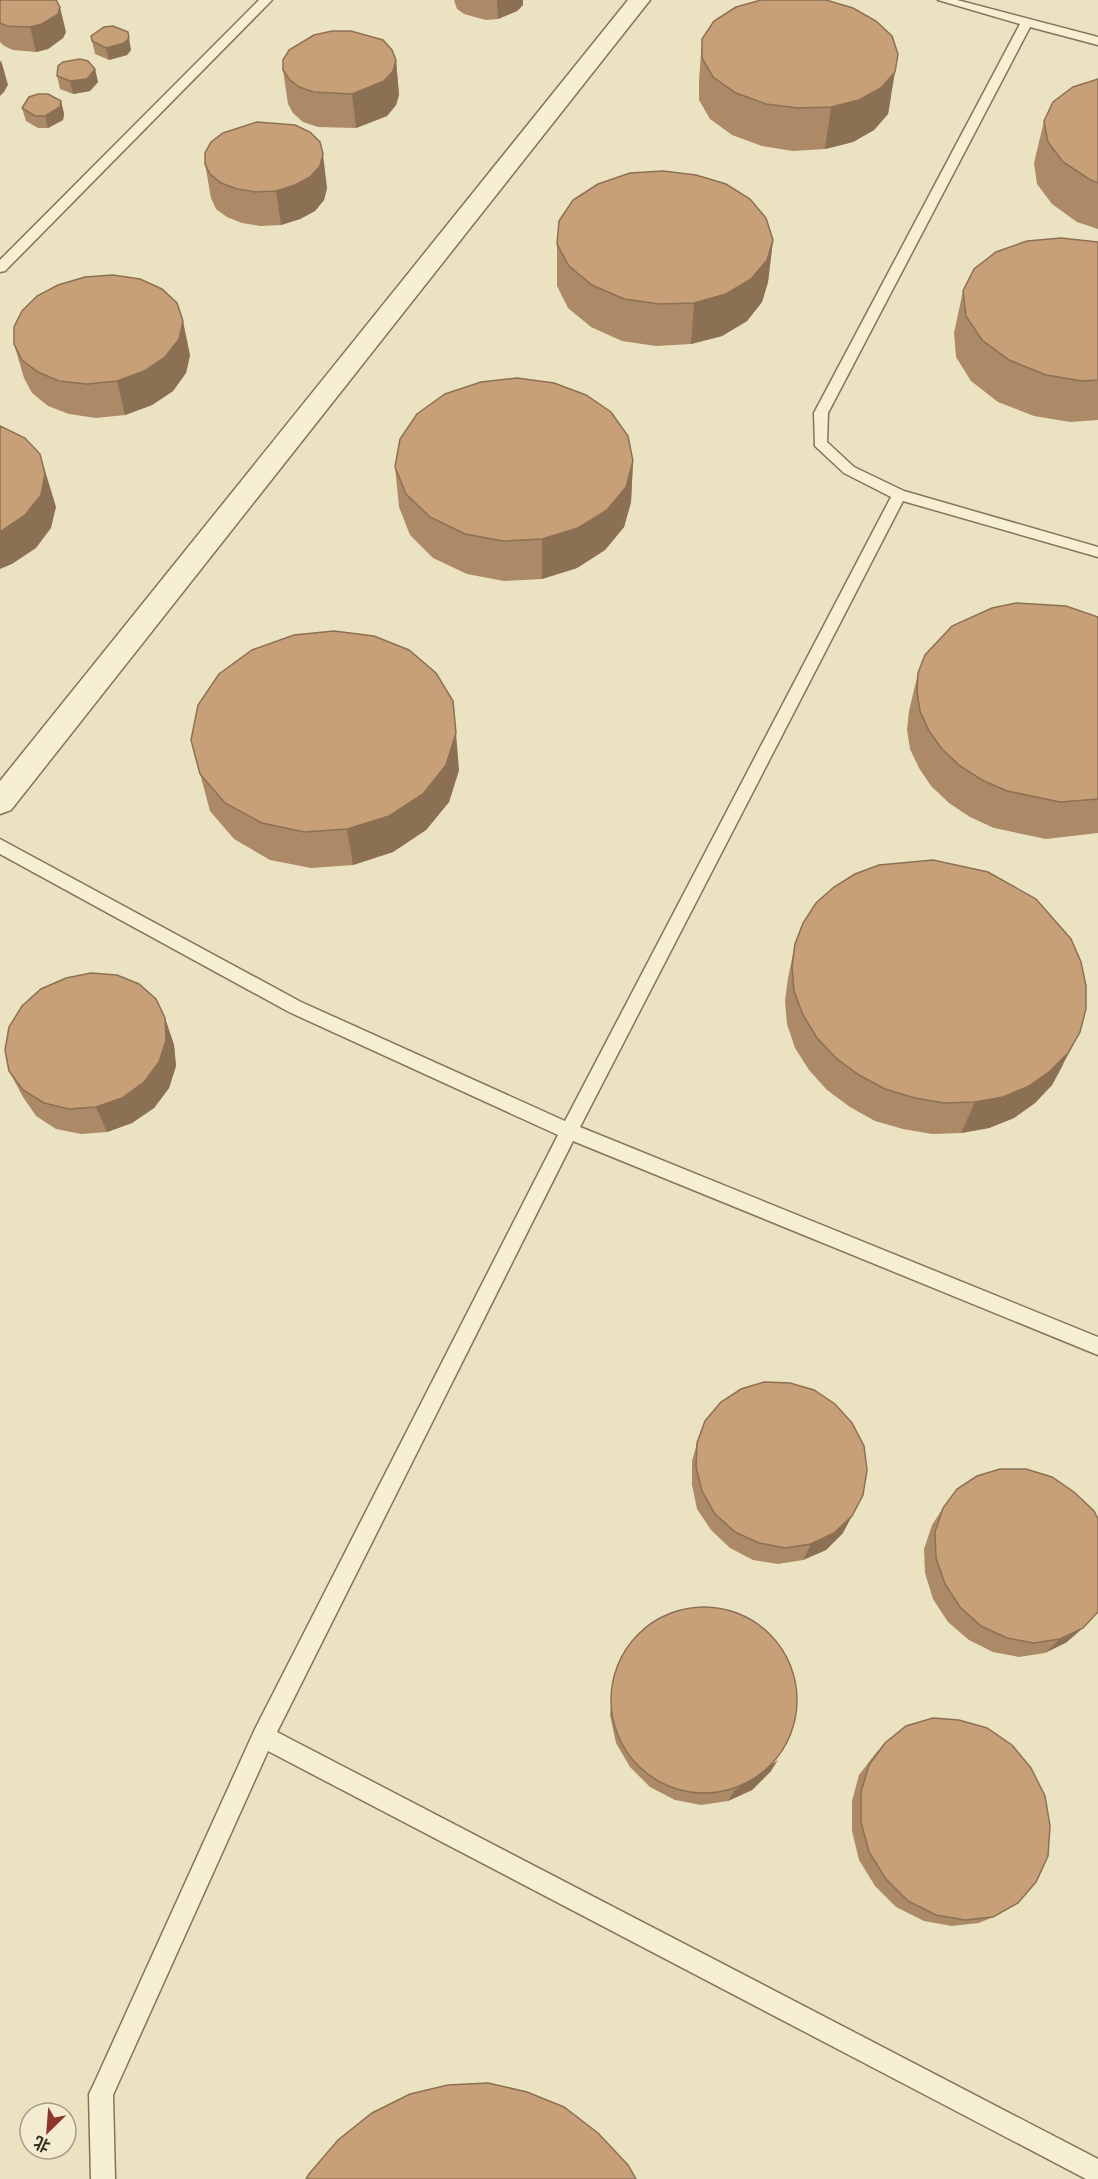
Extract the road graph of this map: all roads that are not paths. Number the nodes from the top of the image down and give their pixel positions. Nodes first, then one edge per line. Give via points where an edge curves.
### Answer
1 (266, 0) edge
2 (639, 0) edge
3 (944, 0) edge
4 (1026, 24) junction
5 (1098, 41) edge
6 (0, 268) edge
7 (899, 495) junction
8 (1098, 552) edge
9 (0, 802) edge
10 (0, 846) edge
11 (569, 1131) junction
12 (1098, 1346) edge
13 (263, 1737) junction
14 (1098, 2172) edge
15 (103, 2179) edge

1 - 6 lane
2 - 9 street
3 - 4 lane
4 - 5 lane
4 - 7 lane via 821,413 820,443 849,470
7 - 8 lane
7 - 11 lane
10 - 11 lane via 295,1007
11 - 12 lane
11 - 13 lane
13 - 14 lane
13 - 15 lane via 101,2094

